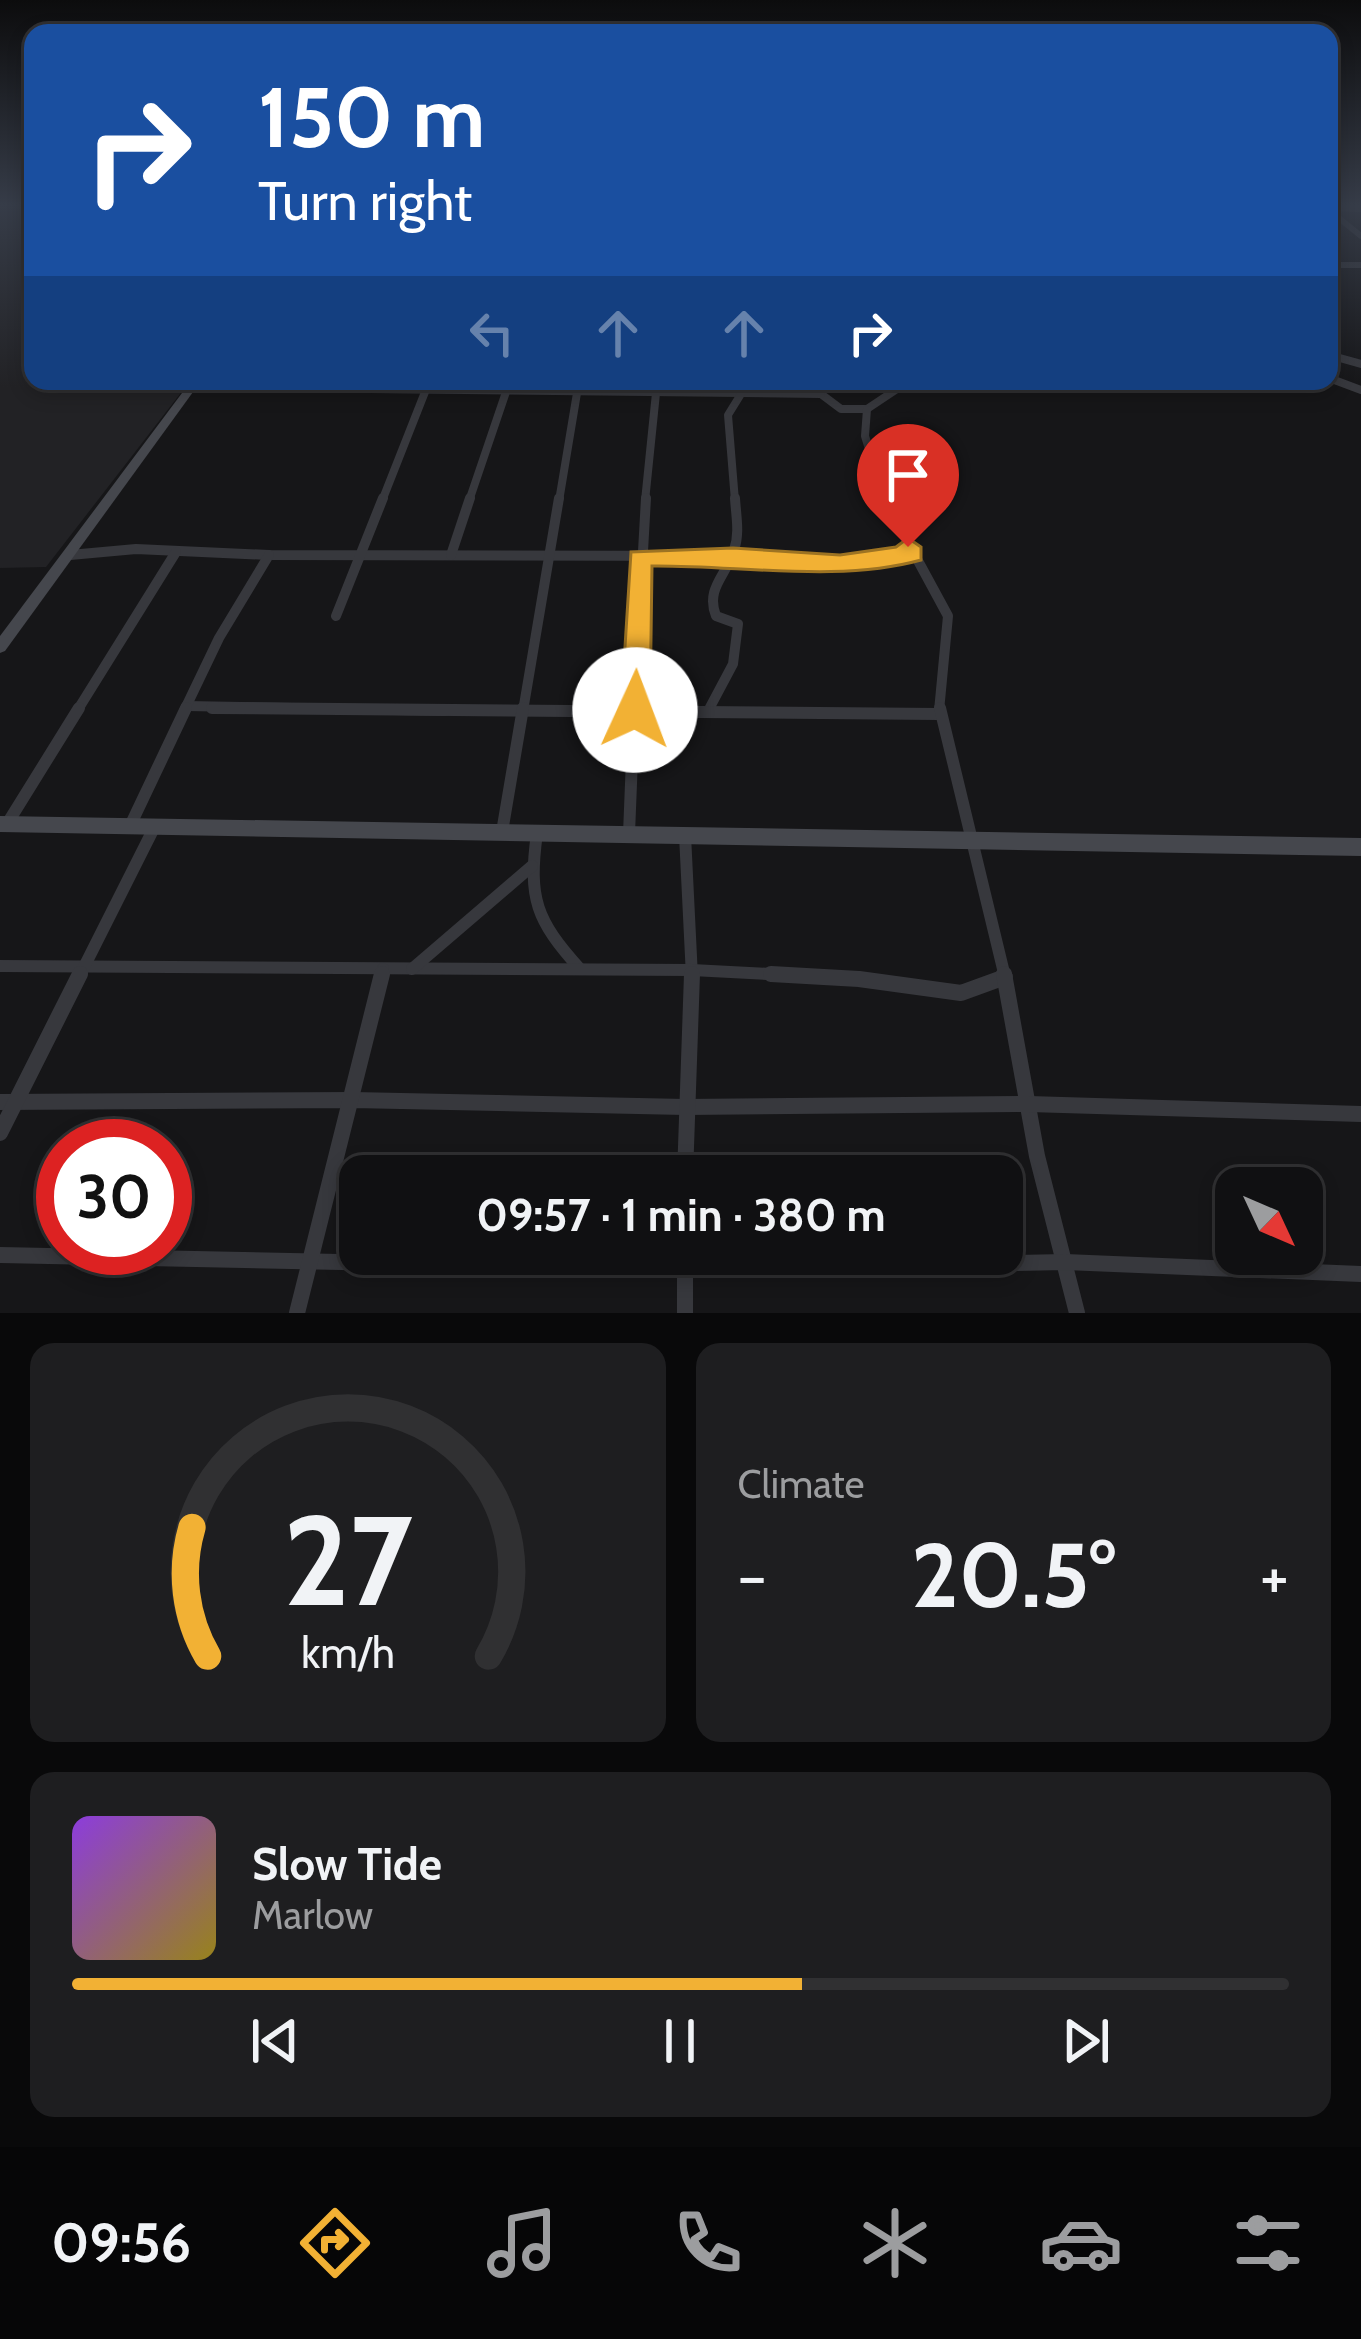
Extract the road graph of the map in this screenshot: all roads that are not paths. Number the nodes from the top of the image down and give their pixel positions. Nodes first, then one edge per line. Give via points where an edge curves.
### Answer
1 (190, 390) edge
2 (323, 390) edge
3 (609, 390) edge
4 (714, 390) edge
5 (740, 390) edge
6 (775, 390) edge
7 (820, 390) edge
8 (896, 390) edge
9 (366, 392) joint
10 (425, 392) junction
11 (506, 392) junction
12 (535, 392) joint
13 (578, 393) junction
14 (609, 393) junction
15 (656, 393) junction
16 (686, 393) joint
17 (821, 394) junction
18 (867, 409) junction
19 (176, 552) junction
20 (363, 554) junction
21 (913, 554) junction
22 (70, 555) junction
23 (269, 555) junction
24 (451, 555) junction
25 (548, 556) junction
26 (733, 556) junction
27 (640, 558) junction
28 (336, 616) dead end
29 (0, 647) edge
30 (186, 706) junction
31 (526, 710) junction
32 (635, 710) junction
33 (708, 712) junction
34 (939, 713) junction
35 (3, 824) edge
36 (130, 826) junction
37 (155, 826) junction
38 (502, 832) junction
39 (537, 832) junction
40 (629, 834) junction
41 (686, 835) junction
42 (972, 840) junction
43 (1361, 847) edge
44 (532, 866) junction
45 (0, 966) edge
46 (81, 969) junction
47 (383, 969) junction
48 (412, 969) junction
49 (580, 969) junction
50 (692, 970) junction
51 (1005, 976) junction
52 (353, 1100) junction
53 (7, 1103) edge
54 (1029, 1104) junction
55 (686, 1107) junction
56 (1361, 1114) edge
57 (0, 1133) edge
58 (685, 1155) edge
59 (0, 1255) edge
60 (311, 1261) junction
61 (339, 1261) edge
62 (1023, 1262) edge
63 (1065, 1262) junction
64 (1361, 1274) edge
65 (685, 1275) edge
66 (297, 1313) edge
67 (685, 1313) edge
68 (1077, 1313) edge

1 - 22 street
2 - 9 street
3 - 14 street
4 - 16 street
5 - 26 street via 728,415
6 - 17 street
7 - 17 street
8 - 18 street
9 - 10 street
10 - 11 street
10 - 20 street
11 - 12 street
11 - 24 street
12 - 13 street
13 - 14 street
13 - 25 street
14 - 15 street
15 - 16 street
15 - 27 street
17 - 18 street via 841,409
18 - 21 street via 862,422 876,476
19 - 22 street
19 - 23 street
19 - 35 street
20 - 23 street
20 - 24 street
20 - 28 street
21 - 26 street via 840,563
21 - 34 street via 948,616
22 - 29 street
23 - 30 street
24 - 25 street
25 - 27 street
25 - 31 street
26 - 27 street
26 - 33 street via 711,603 716,616 738,624 733,664
27 - 32 street
30 - 31 street
30 - 36 street
31 - 32 street
31 - 38 street
32 - 33 street
32 - 40 street
33 - 34 street
34 - 42 street
35 - 36 street
36 - 37 street
37 - 38 street
37 - 46 street
38 - 39 street
39 - 40 street
39 - 44 street
40 - 41 street
41 - 42 street
41 - 50 street
42 - 43 street
42 - 51 street
44 - 48 street
44 - 49 street via 539,924
45 - 46 street
46 - 47 street
46 - 53 street
47 - 48 street
47 - 52 street
48 - 49 street
49 - 50 street
50 - 51 street via 962,993
50 - 55 street
51 - 54 street
52 - 53 street
52 - 55 street
52 - 60 street
53 - 57 street
54 - 55 street
54 - 56 street
54 - 63 street
55 - 58 street
59 - 60 street
60 - 61 street
60 - 66 street
62 - 63 street
63 - 64 street
63 - 68 street
65 - 67 street

